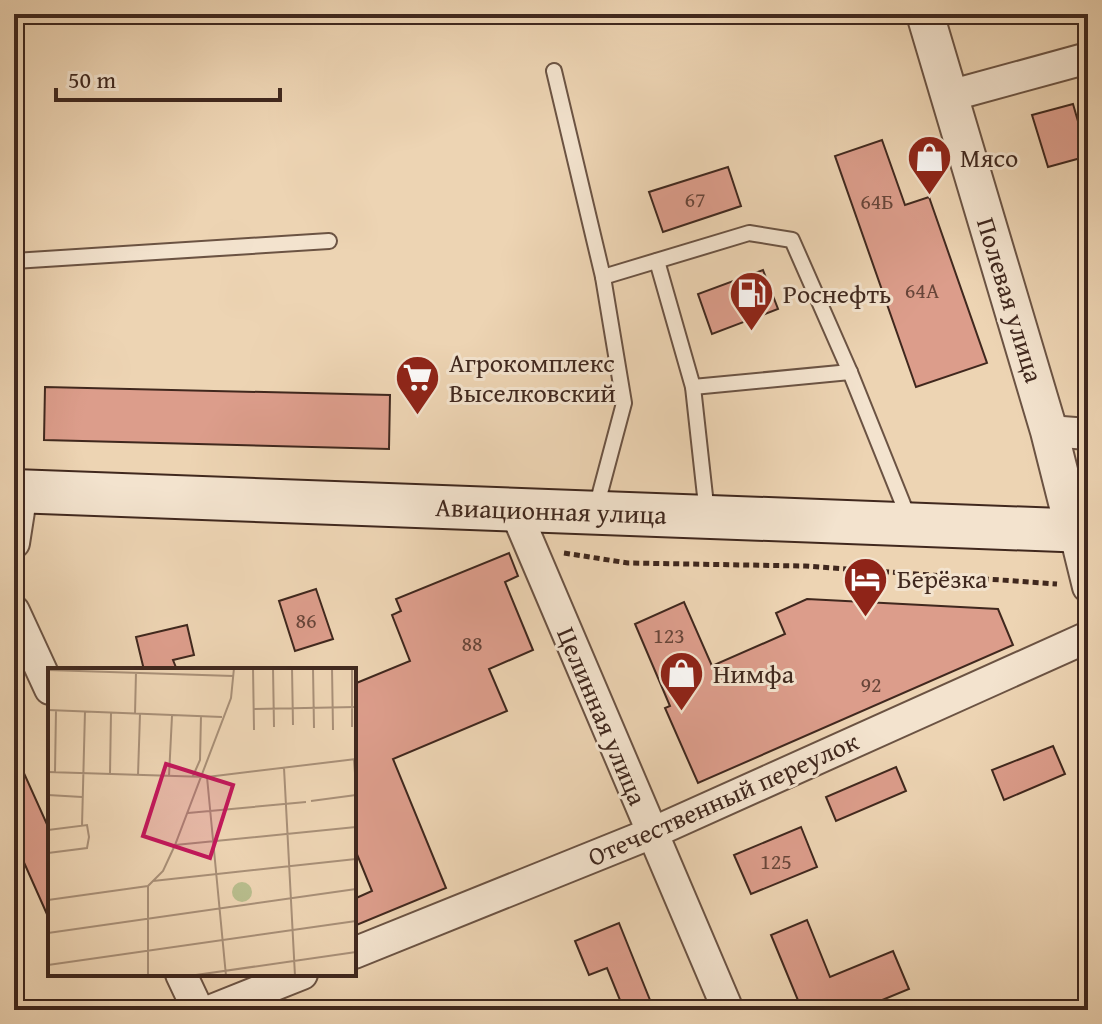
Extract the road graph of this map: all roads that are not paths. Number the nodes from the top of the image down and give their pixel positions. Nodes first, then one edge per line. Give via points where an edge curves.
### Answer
1 (925, 14) edge
2 (1088, 58) edge
3 (554, 71) dead end
4 (949, 96) junction
5 (329, 241) dead end
6 (14, 261) edge
7 (657, 261) junction
8 (603, 277) junction
9 (850, 372) junction
10 (693, 387) junction
11 (1049, 431) junction
12 (1088, 434) edge
13 (18, 491) edge
14 (515, 510) junction
15 (595, 512) junction
16 (708, 517) junction
17 (910, 523) junction
18 (1081, 530) edge
19 (14, 543) edge
20 (1088, 587) edge
21 (14, 611) edge
22 (1088, 637) edge
23 (48, 685) edge
24 (652, 833) junction
25 (356, 952) edge
26 (182, 976) edge
27 (297, 976) edge
28 (198, 1010) edge
29 (212, 1010) edge
30 (728, 1010) edge

1 - 4 street, Полевая улица
2 - 4 street
3 - 8 lane
4 - 11 street, Полевая улица
5 - 6 lane
7 - 8 lane
7 - 9 lane via 749,233 792,240
7 - 10 lane
8 - 15 lane via 624,403
9 - 10 lane
9 - 17 lane
10 - 16 lane
11 - 12 street
11 - 18 street, Полевая улица
13 - 14 main road, Авиационная улица
13 - 19 street
14 - 15 main road, Авиационная улица
14 - 24 street, Целинная улица
15 - 16 main road, Авиационная улица
16 - 17 main road, Авиационная улица
17 - 18 main road, Авиационная улица
18 - 20 street, Полевая улица
21 - 23 street
22 - 24 street, Отечественный переулок
24 - 25 street, Отечественный переулок
24 - 30 street, Целинная улица
26 - 28 street
27 - 29 street

